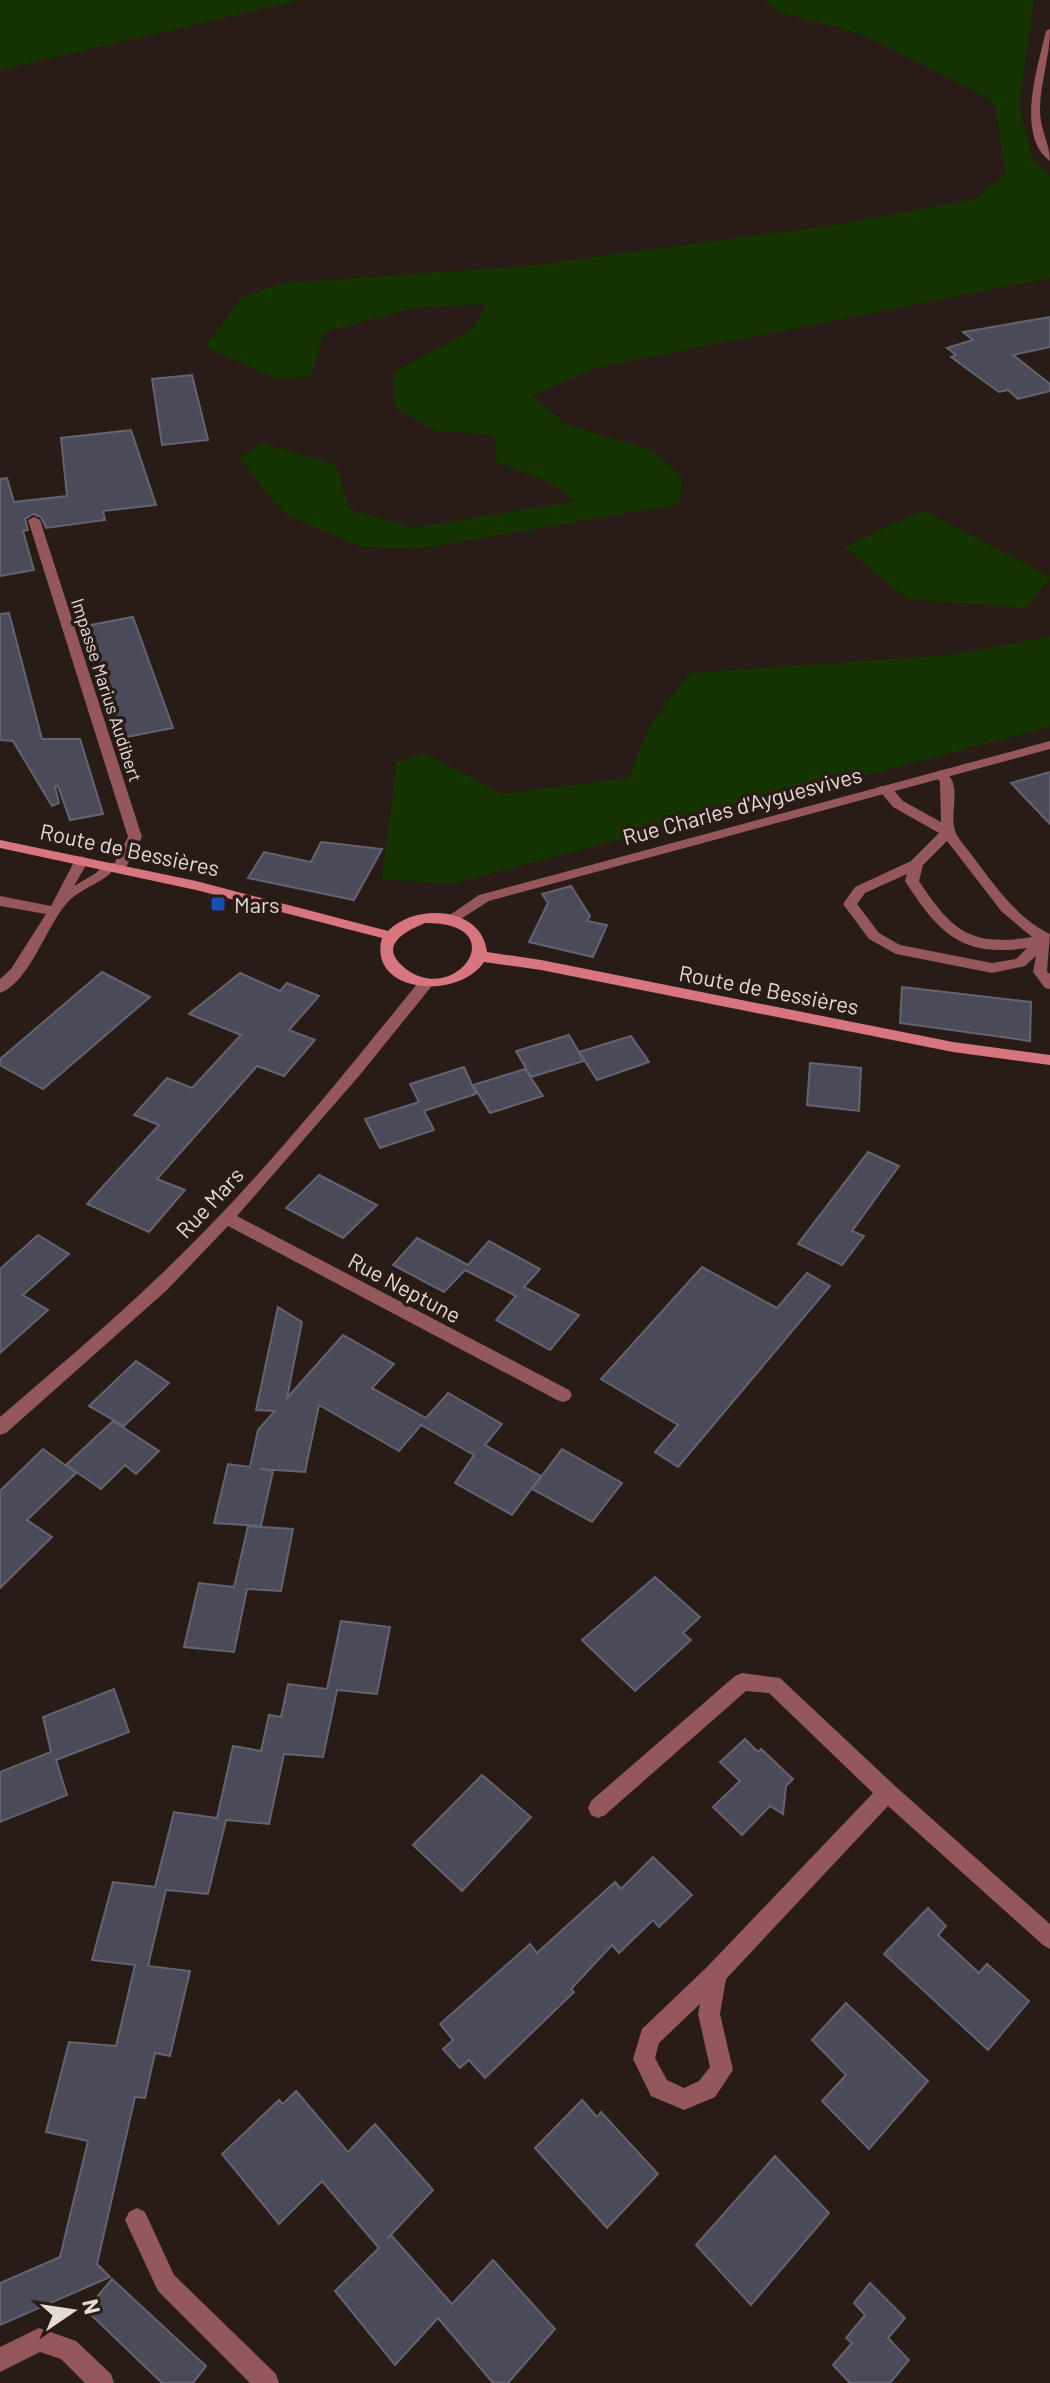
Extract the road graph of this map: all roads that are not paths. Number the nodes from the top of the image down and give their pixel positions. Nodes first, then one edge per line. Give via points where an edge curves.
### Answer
1 (1050, 31) edge
2 (1050, 158) edge
3 (34, 520) dead end
4 (1050, 745) edge
5 (941, 774) junction
6 (885, 789) junction
7 (948, 832) junction
8 (0, 844) edge
9 (82, 860) junction
10 (916, 864) junction
11 (115, 867) junction
12 (63, 898) junction
13 (0, 901) edge
14 (55, 911) junction
15 (451, 919) junction
16 (390, 936) junction
17 (1048, 939) edge
18 (480, 956) junction
19 (426, 983) junction
20 (1050, 984) edge
21 (0, 988) edge
22 (1050, 1060) edge
23 (226, 1218) junction
24 (563, 1395) dead end
25 (0, 1428) edge
26 (887, 1792) junction
27 (598, 1808) dead end
28 (1050, 1938) edge
29 (716, 1974) junction
30 (137, 2220) dead end
31 (0, 2360) edge
32 (102, 2383) edge
33 (267, 2383) edge

1 - 2 street via 1036,110 1038,139
3 - 11 street, Impasse Marius Audibert via 135,837
4 - 5 street, Rue Charles d'Ayguesvives
5 - 6 street, Rue Charles d'Ayguesvives
5 - 7 street via 947,782
6 - 7 street via 898,804
6 - 15 street, Rue Charles d'Ayguesvives via 484,898
7 - 10 street
7 - 17 street via 1001,900
8 - 9 main road, Route de Bessières
9 - 11 main road, Route de Bessières
9 - 12 street
10 - 17 street via 912,881 942,922 965,937 1012,947
10 - 17 street via 860,890 850,904 874,936 896,949 992,968 1020,963
11 - 12 street
11 - 16 main road, Route de Bessières
12 - 14 street
13 - 14 street
14 - 21 street
15 - 16 main road via 423,918
15 - 18 main road via 478,938
16 - 19 main road via 385,959 397,973
17 - 20 street via 1040,972
18 - 19 main road via 463,975
18 - 22 main road, Route de Bessières via 953,1047
19 - 23 street, Rue Mars
23 - 24 street, Rue Neptune
23 - 25 street, Rue Mars via 161,1285
26 - 27 street via 773,1684 742,1682
26 - 28 street
26 - 29 street
29 - 29 street via 650,2037 644,2059 659,2088 684,2099 707,2089 722,2070 709,2014
30 - 33 street via 166,2283
31 - 32 street via 39,2340 68,2349

